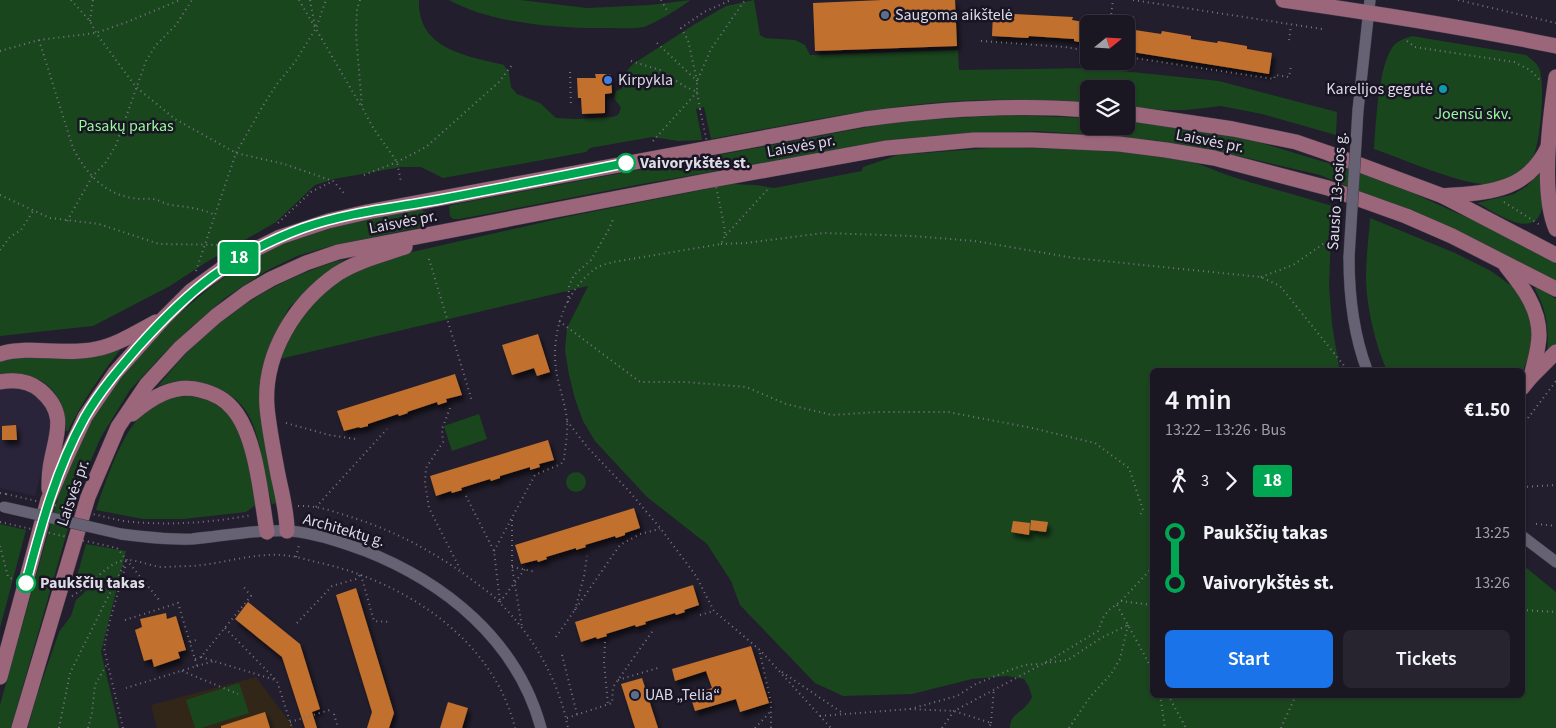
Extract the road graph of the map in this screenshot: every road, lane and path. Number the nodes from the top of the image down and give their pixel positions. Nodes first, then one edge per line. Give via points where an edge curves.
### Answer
1 (71, 0) edge
2 (93, 0) edge
3 (180, 0) edge
4 (192, 0) edge
5 (299, 0) edge
6 (310, 0) edge
7 (326, 0) edge
8 (360, 0) edge
9 (660, 0) edge
10 (731, 0) edge
11 (745, 0) edge
12 (1113, 0) edge
13 (1133, 0) edge
14 (1283, 0) edge
15 (1458, 0) edge
16 (1369, 6) edge
17 (668, 12) dead end
18 (1111, 15) edge
19 (90, 21) junction
20 (1555, 22) edge
21 (1291, 24) junction
22 (316, 28) junction
23 (1322, 28) dead end
24 (96, 33) junction
25 (39, 40) junction
26 (1289, 40) dead end
27 (1407, 41) dead end
28 (981, 42) dead end
29 (657, 43) dead end
30 (1556, 46) edge
31 (1080, 50) edge
32 (0, 51) edge
33 (1135, 58) edge
34 (631, 61) dead end
35 (512, 65) dead end
36 (1291, 66) dead end
37 (570, 72) dead end
38 (697, 81) junction
39 (1555, 81) edge
40 (136, 87) junction
41 (697, 92) junction
42 (362, 107) junction
43 (571, 107) dead end
44 (1080, 110) edge
45 (1135, 114) edge
46 (653, 141) dead end
47 (1548, 146) junction
48 (236, 153) junction
49 (396, 162) junction
50 (364, 174) dead end
51 (92, 177) junction
52 (333, 182) junction
53 (402, 182) dead end
54 (768, 189) dead end
55 (1489, 192) junction
56 (344, 193) dead end
57 (0, 195) edge
58 (1443, 196) junction
59 (5, 198) junction
60 (0, 201) edge
61 (33, 211) junction
62 (214, 215) junction
63 (614, 217) dead end
64 (67, 221) junction
65 (1539, 225) dead end
66 (273, 226) dead end
67 (459, 229) junction
68 (1556, 229) edge
69 (725, 236) junction
70 (721, 244) junction
71 (205, 245) junction
72 (236, 245) dead end
73 (0, 250) edge
74 (1556, 256) edge
75 (1349, 257) junction
76 (429, 259) dead end
77 (1502, 261) junction
78 (196, 271) dead end
79 (1261, 277) junction
80 (1556, 289) edge
81 (568, 304) junction
82 (164, 318) junction
83 (559, 321) junction
84 (1556, 352) edge
85 (0, 354) edge
86 (1345, 368) edge
87 (1366, 368) edge
88 (1556, 380) edge
89 (0, 382) edge
90 (1527, 383) edge
91 (472, 401) dead end
92 (450, 408) dead end
93 (567, 422) junction
94 (1525, 422) edge
95 (286, 423) dead end
96 (118, 427) junction
97 (387, 429) dead end
98 (355, 439) dead end
99 (1556, 484) edge
100 (1525, 487) edge
101 (0, 493) edge
102 (466, 496) dead end
103 (48, 500) junction
104 (303, 506) dead end
105 (2, 507) edge
106 (285, 507) junction
107 (316, 507) dead end
108 (264, 512) junction
109 (1140, 516) dead end
110 (512, 518) junction
111 (0, 522) edge
112 (1536, 524) dead end
113 (1556, 526) edge
114 (661, 529) junction
115 (287, 531) junction
116 (267, 532) junction
117 (1525, 538) edge
118 (299, 545) dead end
119 (0, 546) edge
120 (494, 551) junction
121 (587, 556) dead end
122 (296, 557) junction
123 (127, 559) junction
124 (1556, 562) edge
125 (512, 566) junction
126 (525, 569) junction
127 (1150, 570) edge
128 (461, 571) dead end
129 (536, 572) dead end
130 (361, 574) junction
131 (8, 577) dead end
132 (515, 582) junction
133 (242, 585) dead end
134 (160, 601) dead end
135 (1121, 601) junction
136 (1117, 604) junction
137 (1150, 605) edge
138 (55, 606) junction
139 (1525, 610) edge
140 (714, 611) junction
141 (574, 612) junction
142 (1556, 612) edge
143 (700, 615) dead end
144 (125, 620) dead end
145 (391, 622) dead end
146 (298, 623) dead end
147 (1128, 625) junction
148 (225, 628) junction
149 (185, 629) junction
150 (654, 629) dead end
151 (522, 630) dead end
152 (181, 631) dead end
153 (556, 637) dead end
154 (199, 639) dead end
155 (190, 642) junction
156 (605, 642) dead end
157 (760, 650) junction
158 (562, 655) dead end
159 (201, 657) junction
160 (195, 659) junction
161 (215, 661) junction
162 (108, 663) junction
163 (1042, 663) junction
164 (1150, 665) edge
165 (197, 666) junction
166 (661, 667) dead end
167 (779, 670) junction
168 (182, 672) junction
169 (0, 677) edge
170 (618, 680) junction
171 (277, 681) junction
172 (126, 688) dead end
173 (994, 688) junction
174 (238, 694) dead end
175 (1160, 698) edge
176 (1170, 698) edge
177 (1295, 698) edge
178 (608, 705) junction
179 (333, 709) dead end
180 (910, 709) junction
181 (771, 710) junction
182 (954, 710) junction
183 (334, 714) dead end
184 (577, 714) junction
185 (844, 714) junction
186 (820, 716) junction
187 (566, 718) dead end
188 (290, 722) junction
189 (990, 722) junction
190 (19, 728) edge
191 (59, 728) edge
192 (88, 728) edge
193 (123, 728) edge
194 (292, 728) edge
195 (338, 728) edge
196 (515, 728) edge
197 (541, 728) edge
198 (755, 728) edge
199 (771, 728) edge
200 (831, 728) edge
201 (942, 728) edge
202 (989, 728) edge
203 (1069, 728) edge
204 (1165, 728) edge
205 (1186, 728) edge
206 (1281, 728) edge

1 - 19 path
2 - 19 path
3 - 24 path
4 - 40 path via 176,25 156,44
5 - 22 path
6 - 22 path
7 - 22 path
8 - 42 path via 356,34
9 - 17 path
10 - 38 path via 704,12 681,28 688,40
11 - 38 path via 711,49
12 - 18 path
13 - 21 path
14 - 16 main road
15 - 20 path
16 - 30 main road
16 - 75 street, Sausio 13-osios g., bridge via 1358,110
19 - 24 path
21 - 23 path
21 - 26 path
22 - 42 path
22 - 48 path via 264,104
24 - 25 path
24 - 40 path
25 - 32 path
25 - 51 path via 73,148
27 - 39 path via 1414,47 1514,62 1530,70 1541,82
28 - 31 path
29 - 38 path
33 - 36 path via 1274,79 1275,75 1289,78
34 - 41 path via 660,70
35 - 49 path via 499,82 426,147
37 - 43 path
38 - 41 path
39 - 47 main road
40 - 48 path via 175,120
40 - 51 path via 116,145
41 - 46 path
41 - 69 path, bridge
42 - 49 path
44 - 82 main road, Laisvės pr. via 955,109 865,119 328,221 280,237 224,267
45 - 58 main road, Laisvės pr. via 1296,142
47 - 55 main road via 1542,159 1525,177
47 - 68 main road via 1549,200
48 - 52 path via 284,164
48 - 62 path
49 - 50 path
49 - 53 path
51 - 62 path via 113,192
51 - 64 path
52 - 56 path
52 - 66 path via 312,192
54 - 69 path
55 - 58 main road
55 - 65 path
57 - 59 path
58 - 74 main road, Laisvės pr.
59 - 60 path
59 - 61 path
61 - 64 path
61 - 73 path via 21,230 10,237
62 - 71 path
63 - 81 path via 591,260 574,275 569,286
64 - 71 path via 99,224 159,244
67 - 77 main road, Laisvės pr. via 888,148 974,140 1050,140 1166,150 1266,171 1328,188 1406,216
67 - 96 main road, Laisvės pr. via 338,252 306,263 247,293 180,348 147,384
67 - 106 main road via 360,262 338,274 304,303 289,323 275,349 267,405
69 - 70 path
70 - 79 path via 824,233 913,236 975,241 1074,258
70 - 81 path via 613,262 597,268 583,280
71 - 72 path
71 - 78 path
75 - 79 path via 1332,240 1293,266
75 - 87 street, Sausio 13-osios g. via 1351,316
76 - 91 path
77 - 80 main road, Laisvės pr.
77 - 90 main road via 1525,290 1537,318 1539,334
79 - 86 path via 1280,286
81 - 83 path
82 - 85 main road via 97,349
82 - 103 main road, Laisvės pr. via 115,373 85,417
83 - 93 path via 554,347
83 - 109 path via 640,382 746,387 786,404 832,416 948,412 1095,443 1129,468 1143,510
84 - 90 main road
88 - 94 path
89 - 103 main road via 24,381 36,386 53,404 58,416
92 - 128 path via 442,429 443,442 426,468 425,483 429,508
93 - 110 path via 564,460 535,475
93 - 114 path
95 - 98 path via 329,436
96 - 108 main road via 141,407 179,388 194,388 222,398 243,424
96 - 138 main road, Laisvės pr. via 88,497
97 - 107 path
99 - 100 path
101 - 108 path, bridge via 153,525
102 - 120 path
103 - 169 main road, Laisvės pr.
104 - 106 path
105 - 116 street, Architektų g., bridge via 152,538 190,539
106 - 115 main road
108 - 116 main road
110 - 120 path
110 - 125 path
111 - 123 path, bridge via 117,548
112 - 113 path
114 - 140 path via 696,576
114 - 141 path via 640,534 620,545
115 - 116 street, Architektų g.
115 - 197 street, Architektų g. via 352,546 387,560 445,594 487,631 523,679
117 - 124 street
118 - 122 path
119 - 131 path
120 - 132 path via 500,602
121 - 141 path
122 - 123 path via 265,556 194,566 160,566
122 - 130 path
123 - 134 path
123 - 138 path via 116,562 82,591
123 - 162 path via 104,648
123 - 191 path via 70,673
125 - 126 path
125 - 132 path
126 - 129 path
126 - 132 path
127 - 135 path
130 - 145 path via 374,621
130 - 146 path via 356,579 332,586
130 - 196 path via 436,615 458,633 502,691
132 - 151 path
133 - 148 path via 251,596
135 - 136 path
135 - 137 path
136 - 147 path
136 - 163 path via 1104,616 1098,631
138 - 190 main road, Laisvės pr.
139 - 142 path
140 - 143 path
140 - 157 path
141 - 153 path
144 - 149 path via 178,603
147 - 163 path via 1068,660
147 - 164 path
147 - 203 path via 1120,659
148 - 159 path
148 - 171 path
149 - 152 path
149 - 155 path
150 - 170 path
154 - 155 path
155 - 160 path
156 - 178 path
157 - 167 path
157 - 181 path
158 - 184 path
159 - 160 path
159 - 161 path
160 - 165 path
161 - 165 path
161 - 171 path
162 - 192 path via 94,685
162 - 193 path
163 - 173 path
163 - 180 path via 1010,670 957,696
165 - 168 path
166 - 170 path
167 - 185 path
167 - 186 path
168 - 172 path
168 - 174 path
170 - 178 path via 613,687 612,703
171 - 188 path
173 - 182 path
173 - 189 path
175 - 204 path
176 - 205 path
177 - 206 path
178 - 184 path
179 - 188 path
180 - 182 path
180 - 185 path
181 - 198 path
181 - 199 path
182 - 189 path
182 - 201 path
183 - 195 path
184 - 187 path
185 - 186 path
186 - 200 path
188 - 194 path
189 - 202 path

